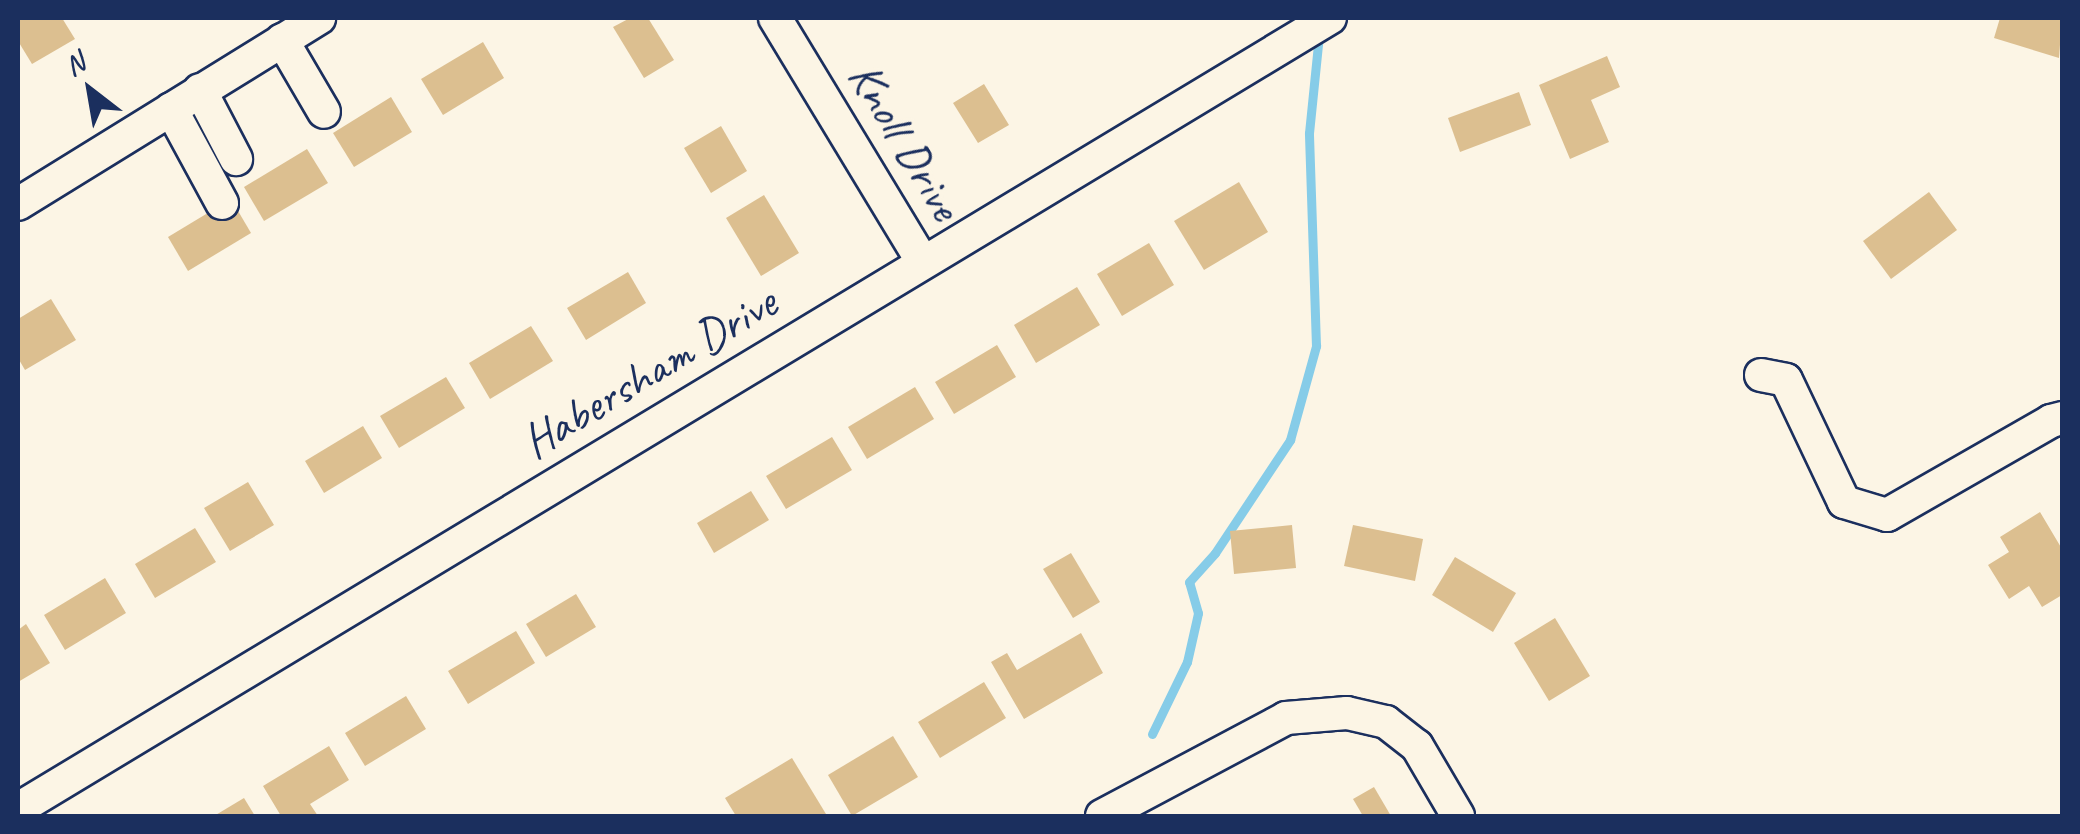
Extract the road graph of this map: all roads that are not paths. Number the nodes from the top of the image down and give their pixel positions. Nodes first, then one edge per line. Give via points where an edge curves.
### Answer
1 (316, 18) edge
2 (775, 18) edge
3 (1330, 18) edge
4 (282, 40) junction
5 (200, 90) junction
6 (170, 109) junction
7 (324, 112) dead end
8 (236, 159) dead end
9 (222, 202) dead end
10 (18, 204) edge
11 (923, 262) junction
12 (1762, 376) dead end
13 (2062, 418) edge
14 (18, 810) edge
15 (1102, 816) edge
16 (1458, 816) edge

1 - 4 street
2 - 11 street, Knoll Drive
3 - 11 street, Habersham Drive
4 - 5 street
4 - 7 street
5 - 6 street
5 - 8 street
6 - 9 street
6 - 10 street
11 - 14 street, Habersham Drive
12 - 13 street via 1786,380 1844,502 1886,514
15 - 16 street via 1286,718 1347,713 1386,722 1417,746

